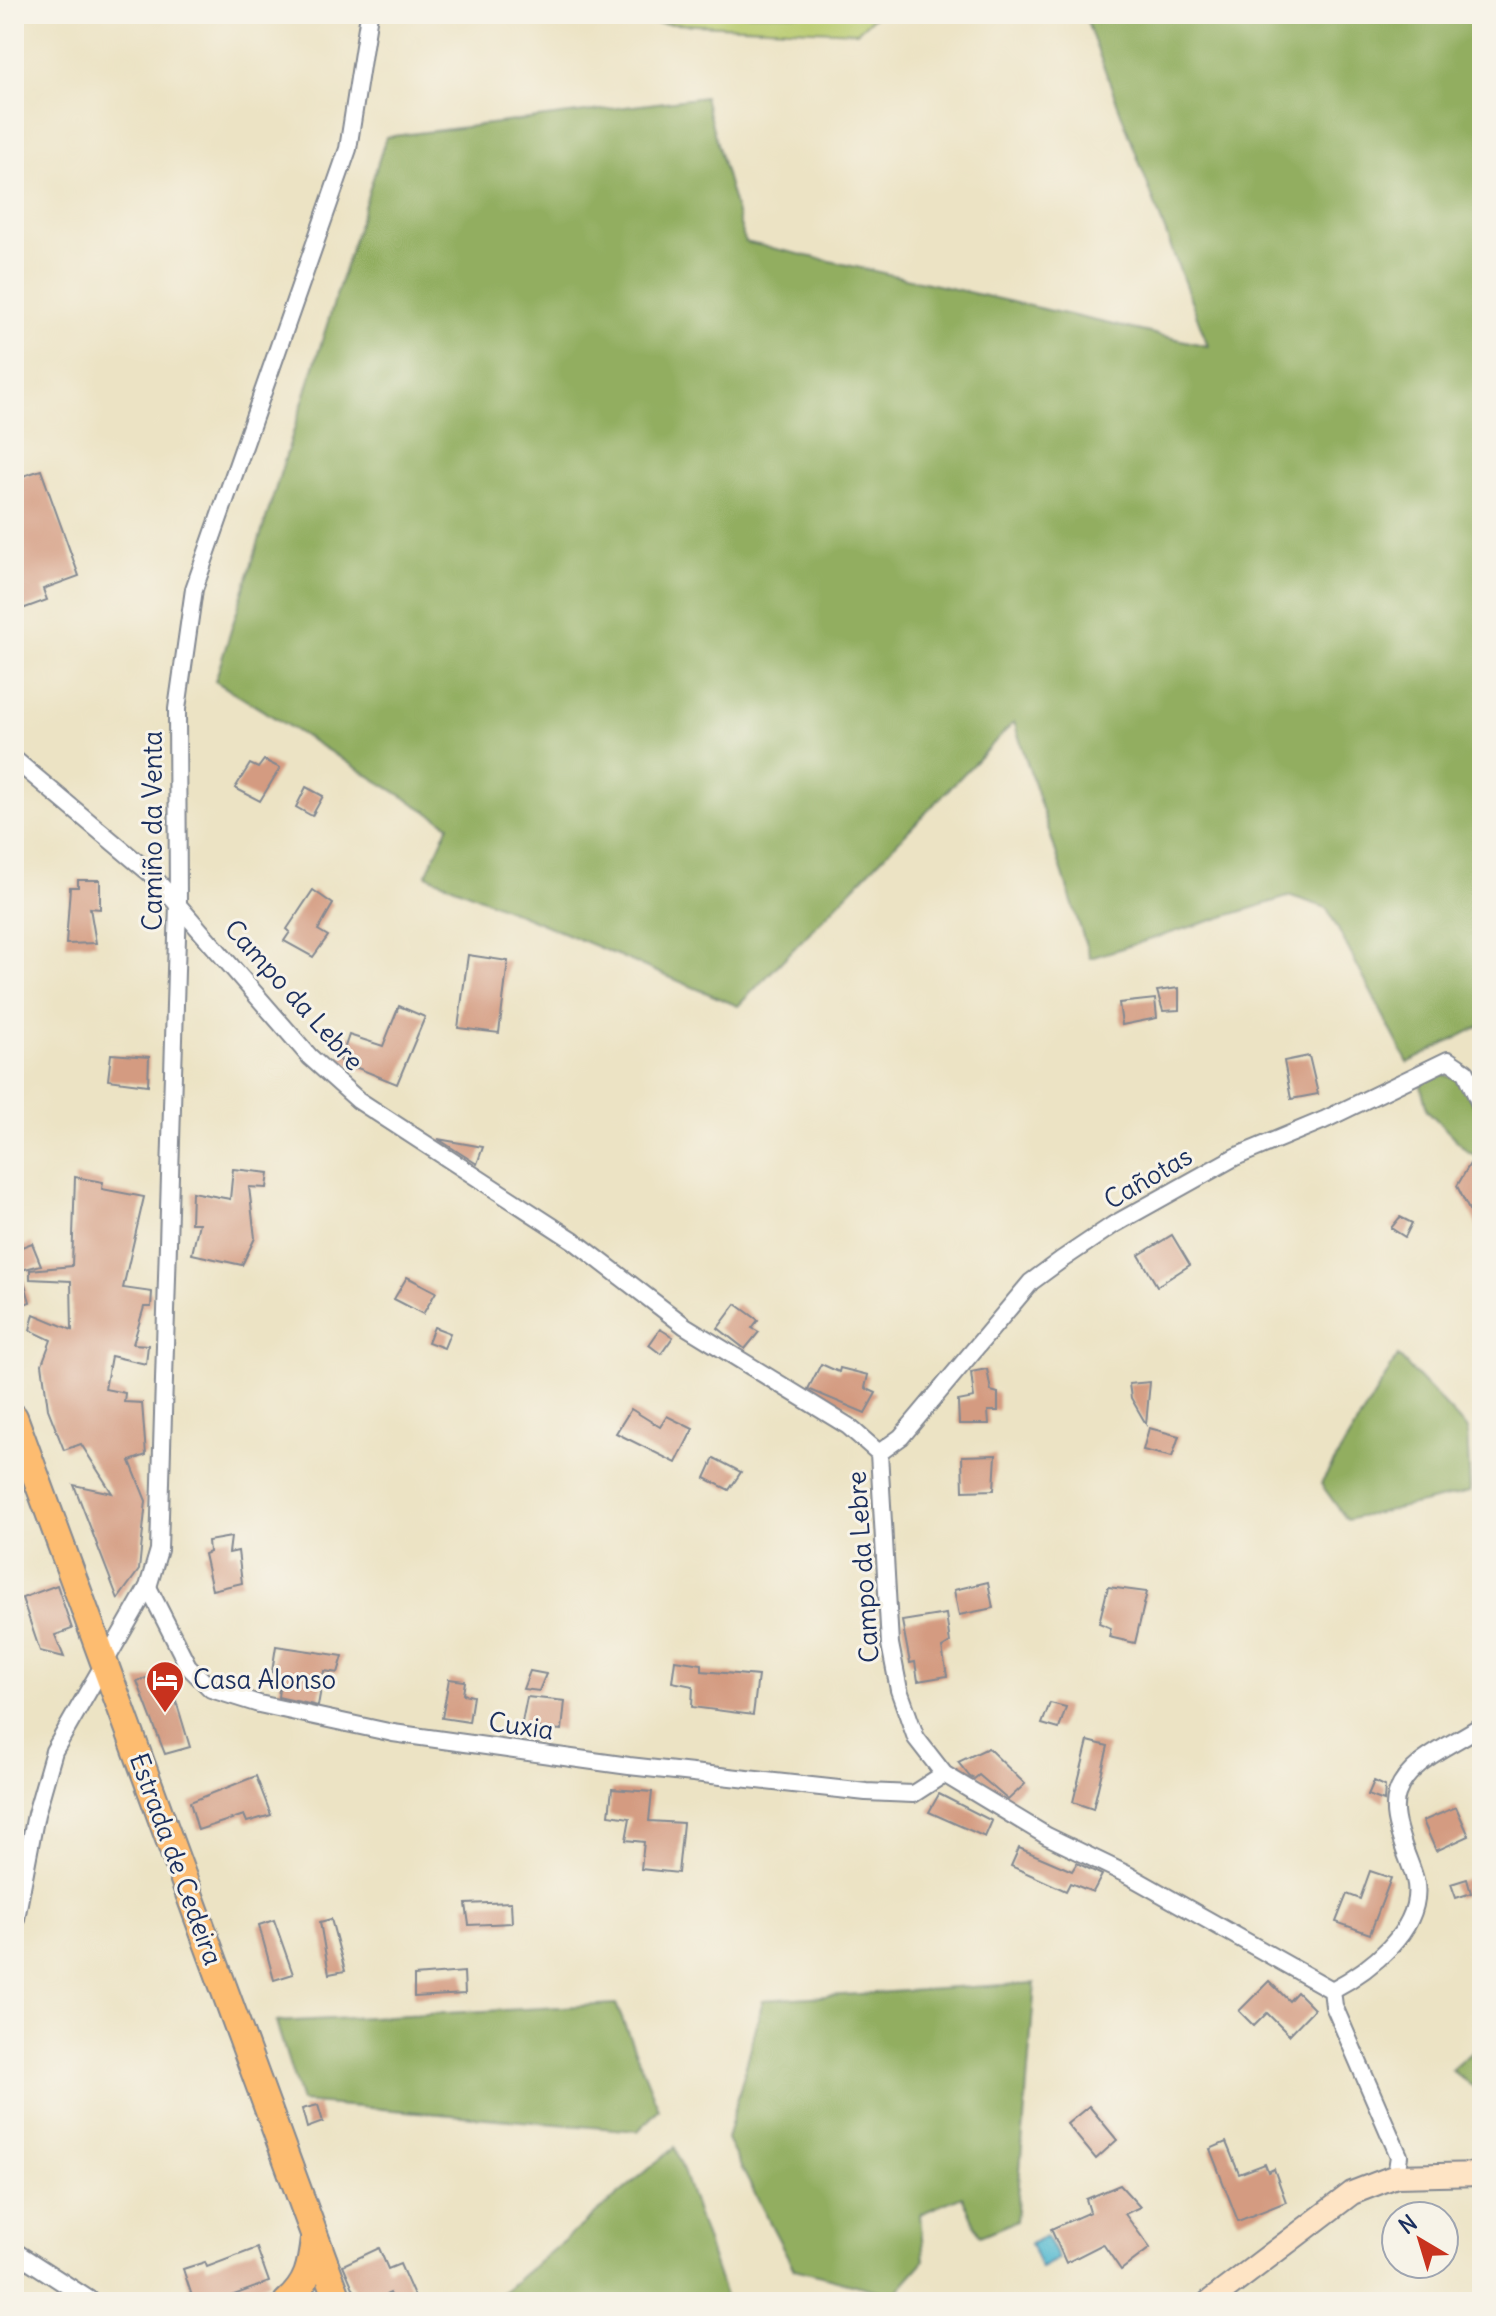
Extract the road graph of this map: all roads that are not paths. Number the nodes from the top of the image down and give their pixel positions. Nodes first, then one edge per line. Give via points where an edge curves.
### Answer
1 (369, 14) edge
2 (14, 759) edge
3 (178, 903) junction
4 (1482, 1109) edge
5 (14, 1417) edge
6 (879, 1453) junction
7 (148, 1587) junction
8 (105, 1665) junction
9 (1482, 1725) edge
10 (944, 1774) junction
11 (14, 1929) edge
12 (1332, 1990) junction
13 (1482, 2174) edge
14 (1396, 2176) junction
15 (314, 2236) junction
16 (15, 2252) edge
17 (336, 2295) edge
18 (93, 2302) edge
19 (287, 2302) edge
20 (301, 2302) edge
21 (1209, 2302) edge

1 - 3 street, Camiño da Venta via 348,149 194,589 177,709
2 - 3 street, Campo da Lebre via 123,849
3 - 6 street, Campo da Lebre via 310,1057 358,1100 573,1240 685,1326 848,1426
3 - 7 street, Camiño da Venta via 159,1550
4 - 6 street, Cañotas via 1466,1072 1448,1060 1235,1157 1113,1225 1031,1282 901,1437
5 - 8 main road, Estrada de Cedeira
6 - 10 street, Campo da Lebre via 890,1644 899,1690 916,1738
7 - 8 street, Camiño da Venta
7 - 10 street, Cuxia via 188,1666 211,1689 259,1704 393,1733 851,1790 913,1794
8 - 11 street, Camiño da Venta via 54,1751
8 - 15 main road, Estrada de Cedeira
9 - 12 street via 1421,1763 1396,1795 1395,1820 1416,1885 1412,1917 1392,1944 1352,1980
10 - 12 street, Campo da Lebre via 1047,1836 1128,1875
12 - 14 street via 1334,2006 1399,2156
13 - 14 main road
14 - 21 main road via 1352,2193
15 - 17 main road, Estrada de Cedeira
15 - 19 main road via 310,2270 302,2289
16 - 18 street
17 - 20 main road

